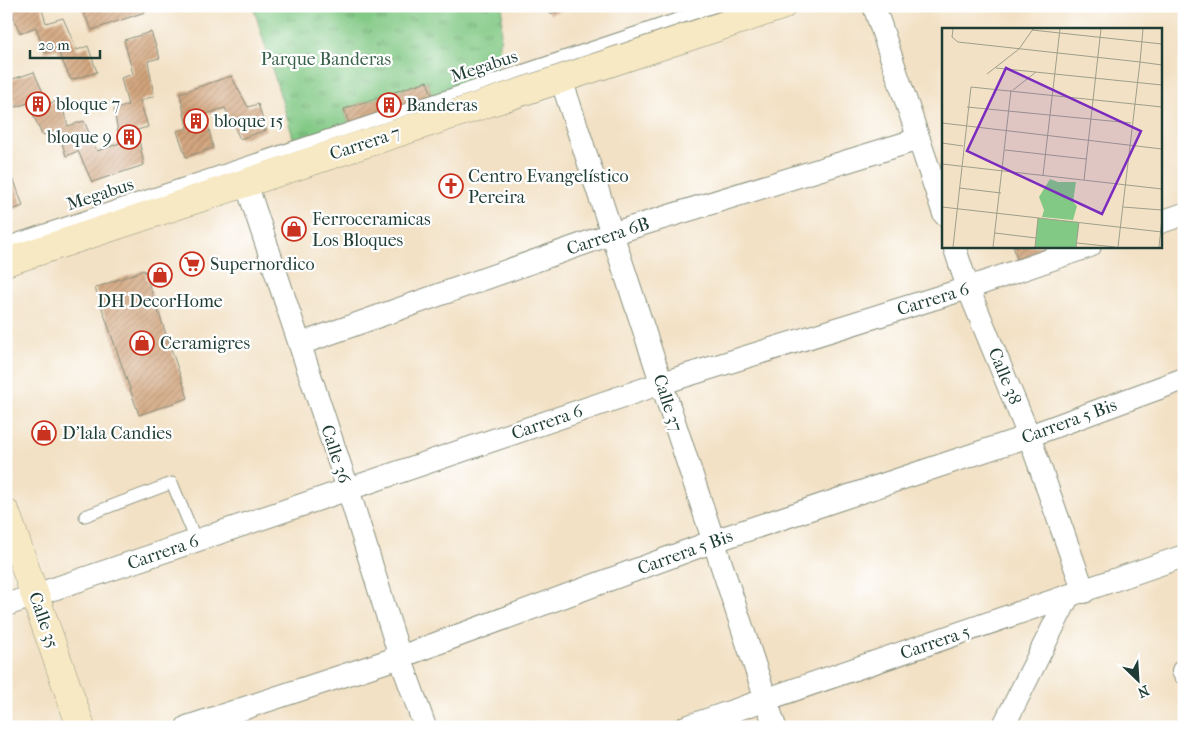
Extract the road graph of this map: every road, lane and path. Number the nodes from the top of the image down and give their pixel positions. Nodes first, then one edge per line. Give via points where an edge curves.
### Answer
1 (716, 6) edge
2 (782, 6) edge
3 (874, 6) edge
4 (561, 79) junction
5 (919, 139) junction
6 (246, 183) junction
7 (942, 208) edge
8 (1184, 214) edge
9 (1162, 222) edge
10 (614, 233) junction
11 (6, 243) edge
12 (955, 248) edge
13 (1084, 248) edge
14 (6, 262) edge
15 (968, 288) junction
16 (300, 344) junction
17 (1184, 379) edge
18 (662, 383) junction
19 (1029, 436) junction
20 (348, 489) junction
21 (6, 513) edge
22 (85, 516) dead end
23 (196, 540) junction
24 (714, 541) junction
25 (1184, 556) edge
26 (1076, 594) junction
27 (35, 596) junction
28 (6, 605) edge
29 (400, 657) junction
30 (766, 700) junction
31 (81, 727) edge
32 (188, 727) edge
33 (425, 727) edge
34 (686, 727) edge
35 (775, 727) edge
36 (1003, 727) edge

1 - 11 lane, Megabus
2 - 4 main road, Carrera 7
3 - 5 street
4 - 6 main road, Carrera 7
4 - 10 street, Calle 37
5 - 7 street
5 - 10 street, Carrera 6B
6 - 14 main road, Carrera 7
6 - 16 street, Calle 36
8 - 9 street
10 - 16 street, Carrera 6B
10 - 18 street, Calle 37
12 - 15 street, Calle 38
13 - 15 street, Carrera 6
15 - 18 street, Carrera 6
15 - 19 street, Calle 38
16 - 20 street, Calle 36
17 - 19 street, Carrera 5 Bis
18 - 20 street, Carrera 6
18 - 24 street, Calle 37
19 - 24 street, Carrera 5 Bis
19 - 26 street, Calle 38
20 - 23 street, Carrera 6
20 - 29 street, Calle 36
21 - 27 main road, Calle 35
22 - 23 lane via 172,483
23 - 27 street, Carrera 6
24 - 29 street, Carrera 5 Bis
24 - 30 street, Calle 37
25 - 26 street, Carrera 5
26 - 30 street, Carrera 5
26 - 36 street
27 - 28 street, Carrera 6
27 - 31 main road, Calle 35
29 - 32 street, Carrera 5 Bis
29 - 33 street, Calle 36
30 - 34 street, Carrera 5
30 - 35 street, Calle 37

